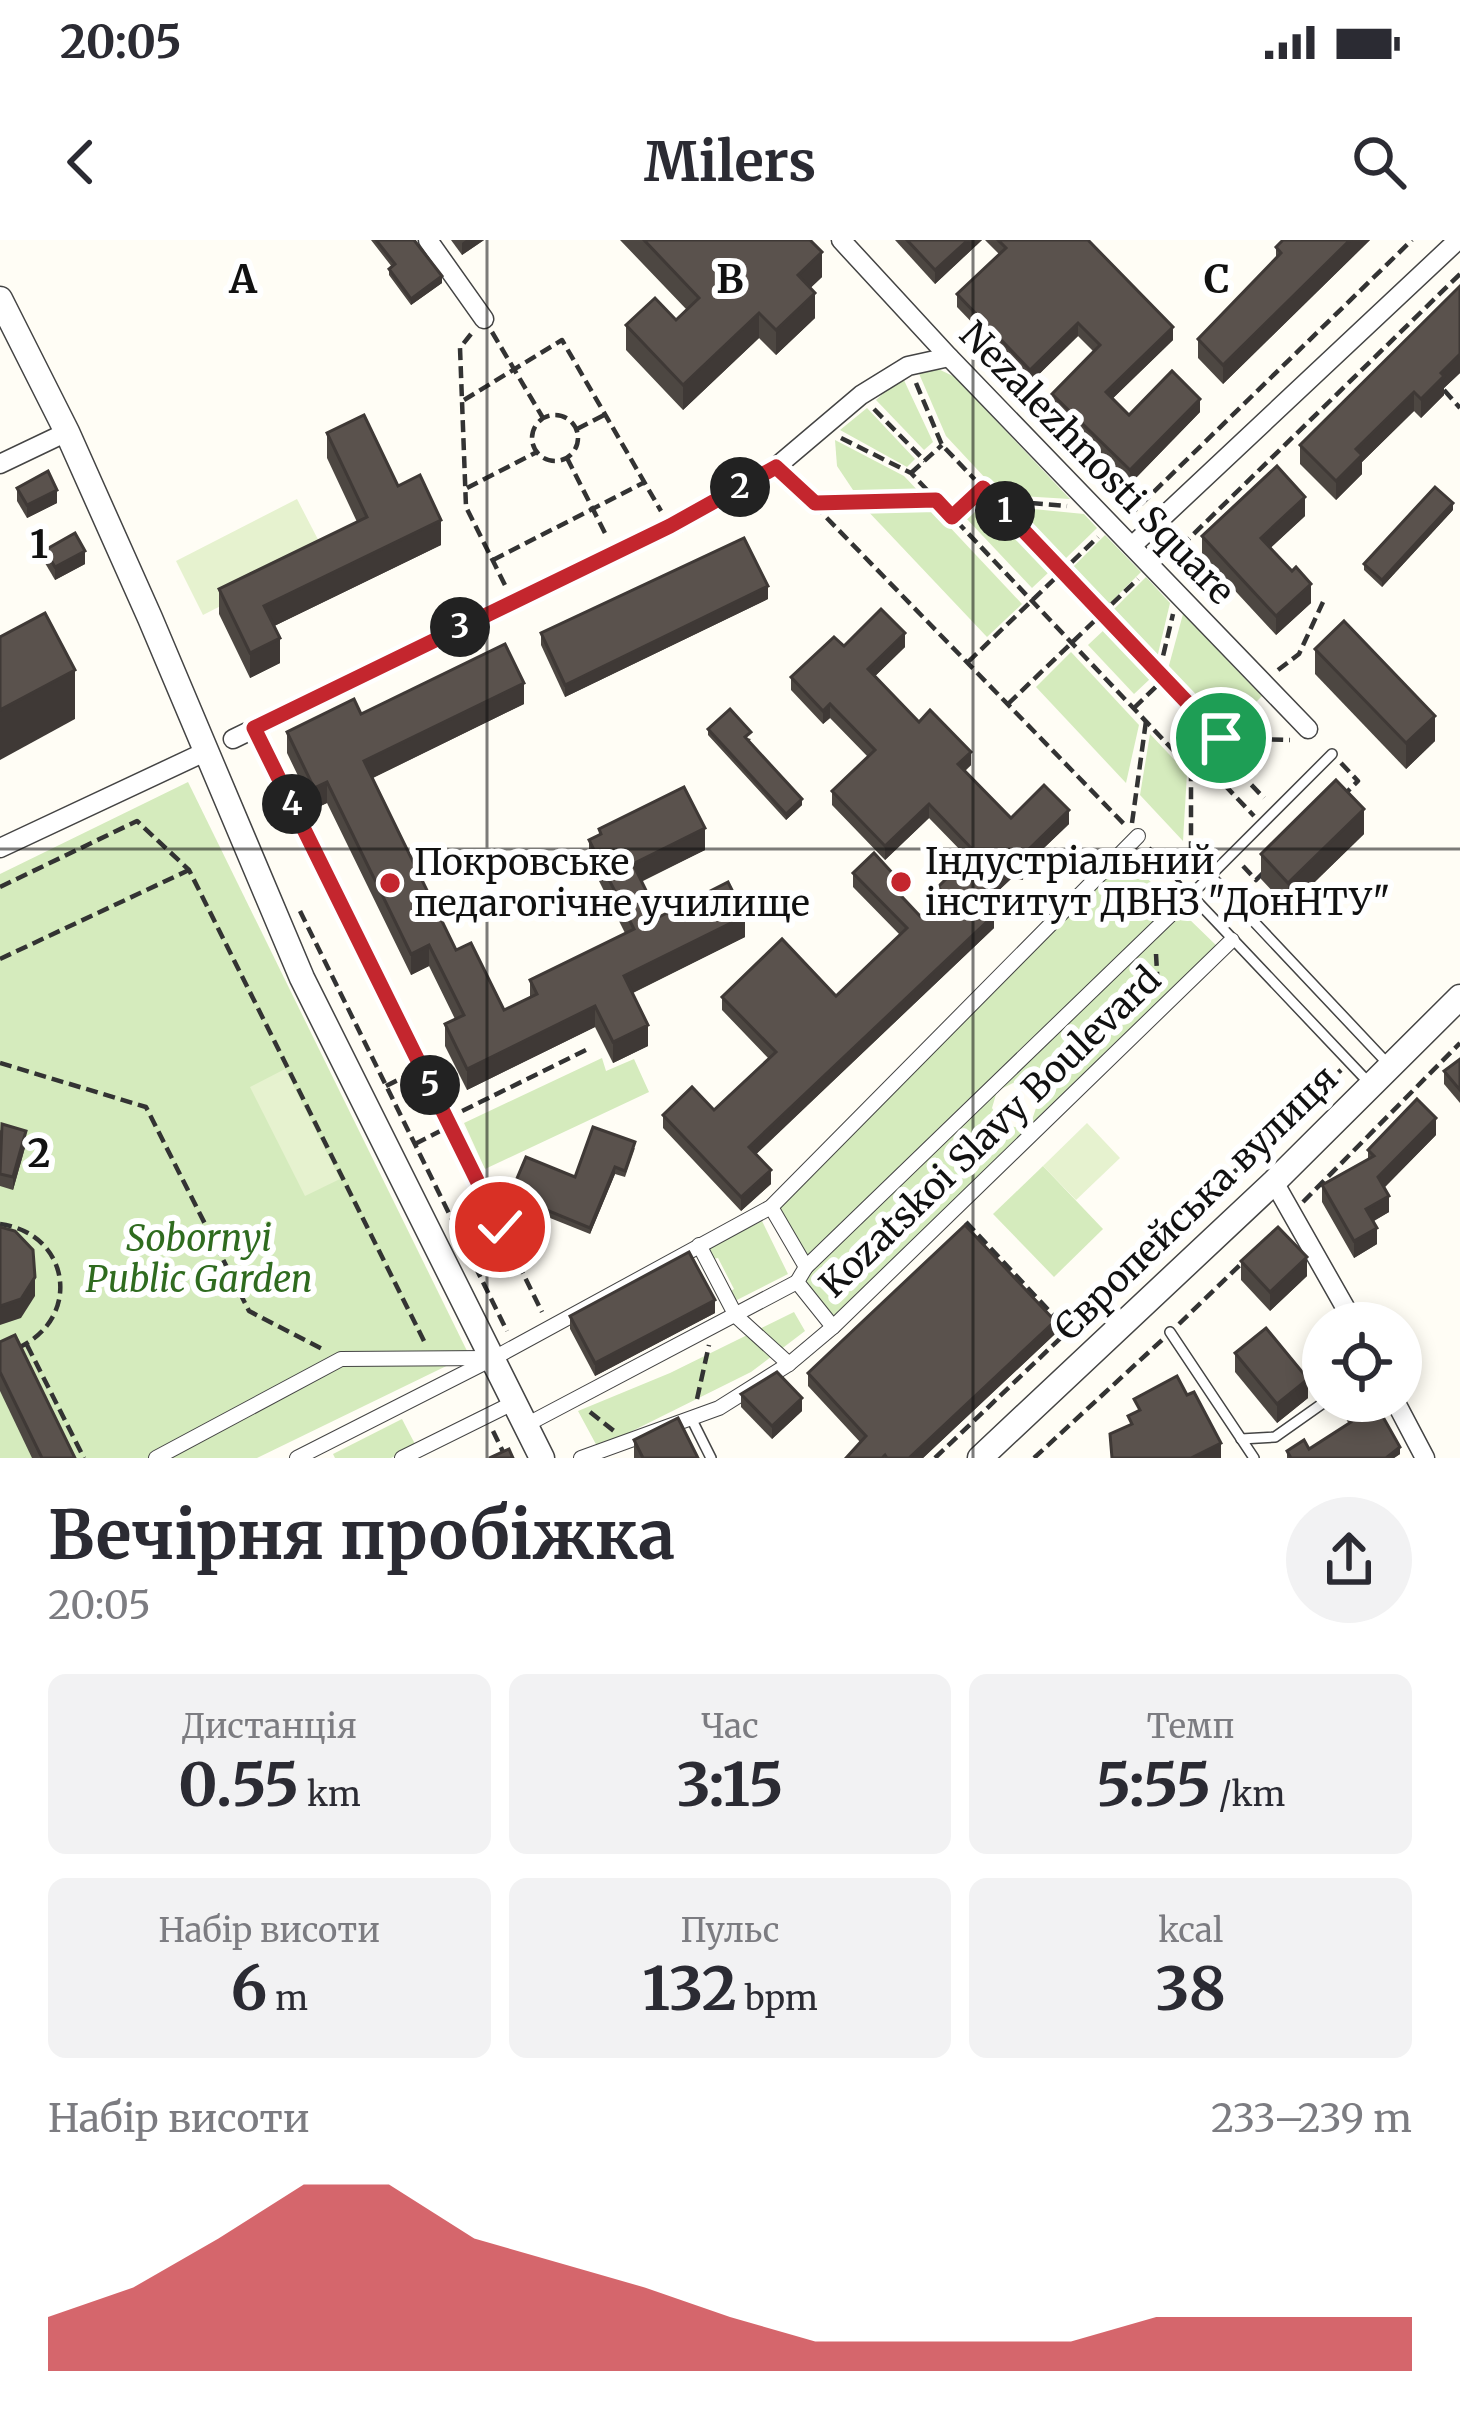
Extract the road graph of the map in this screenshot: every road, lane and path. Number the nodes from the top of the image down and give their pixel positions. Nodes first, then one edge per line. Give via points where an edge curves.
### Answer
1 (428, 240) edge
2 (842, 240) edge
3 (1412, 240) edge
4 (1458, 240) edge
5 (1460, 274) edge
6 (0, 299) edge
7 (484, 319) junction
8 (949, 357) junction
9 (908, 366) junction
10 (515, 369) junction
11 (1443, 389) edge
12 (861, 395) junction
13 (462, 401) junction
14 (1460, 408) edge
15 (605, 414) junction
16 (543, 418) junction
17 (577, 429) junction
18 (824, 429) junction
19 (67, 431) junction
20 (942, 445) junction
21 (537, 452) junction
22 (567, 458) junction
23 (925, 460) junction
24 (0, 464) edge
25 (776, 467) junction
26 (911, 473) junction
27 (645, 482) junction
28 (983, 488) junction
29 (465, 489) junction
30 (936, 500) junction
31 (994, 500) junction
32 (815, 503) junction
33 (1096, 509) junction
34 (593, 510) junction
35 (952, 517) junction
36 (670, 526) junction
37 (1114, 527) junction
38 (1132, 546) junction
39 (615, 553) junction
40 (493, 560) junction
41 (1154, 569) junction
42 (1063, 571) junction
43 (1178, 594) junction
44 (513, 601) junction
45 (1032, 601) junction
46 (1103, 614) junction
47 (1072, 644) junction
48 (968, 662) junction
49 (1162, 676) junction
50 (1008, 704) junction
51 (1134, 708) junction
52 (1146, 721) junction
53 (254, 728) junction
54 (1308, 730) joint
55 (233, 739) dead end
56 (1222, 739) junction
57 (1214, 746) junction
58 (207, 752) junction
59 (1332, 754) joint
60 (1200, 760) junction
61 (1191, 769) junction
62 (1341, 798) edge
63 (1275, 809) junction
64 (1260, 823) junction
65 (1138, 836) joint
66 (0, 848) edge
67 (1230, 853) junction
68 (1269, 867) edge
69 (189, 870) junction
70 (1209, 874) junction
71 (0, 887) edge
72 (292, 895) dead end
73 (1191, 895) junction
74 (1155, 930) junction
75 (1232, 940) junction
76 (0, 959) edge
77 (1460, 997) edge
78 (1159, 1006) junction
79 (1460, 1043) edge
80 (586, 1050) dead end
81 (1350, 1062) junction
82 (0, 1064) edge
83 (1390, 1066) junction
84 (422, 1068) junction
85 (1371, 1084) junction
86 (386, 1086) junction
87 (448, 1122) junction
88 (415, 1144) junction
89 (1274, 1182) junction
90 (771, 1207) junction
91 (954, 1209) junction
92 (1292, 1213) junction
93 (0, 1224) edge
94 (699, 1245) junction
95 (1247, 1257) edge
96 (806, 1267) junction
97 (797, 1282) junction
98 (1342, 1302) edge
99 (736, 1316) junction
100 (833, 1327) junction
101 (550, 1328) junction
102 (713, 1328) junction
103 (1068, 1331) junction
104 (1170, 1332) junction
105 (27, 1344) junction
106 (14, 1350) edge
107 (504, 1353) junction
108 (433, 1358) junction
109 (341, 1359) junction
110 (789, 1364) junction
111 (575, 1400) junction
112 (520, 1413) junction
113 (486, 1416) junction
114 (1302, 1418) edge
115 (692, 1420) junction
116 (1406, 1422) edge
117 (1241, 1439) junction
118 (628, 1442) junction
119 (84, 1458) edge
120 (156, 1458) edge
121 (297, 1458) edge
122 (402, 1458) edge
123 (506, 1458) edge
124 (542, 1458) edge
125 (580, 1458) edge
126 (711, 1458) edge
127 (935, 1458) edge
128 (980, 1458) edge
129 (1034, 1458) edge
130 (1254, 1458) edge
131 (1425, 1458) edge

1 - 7 street
2 - 8 street, Nezalezhnosti Square
3 - 37 path
4 - 38 street
5 - 41 path
6 - 19 street
7 - 10 path
7 - 13 path via 460,348
8 - 9 street
8 - 33 street, Nezalezhnosti Square
9 - 12 street
9 - 20 path
10 - 13 path
10 - 15 path via 562,340
10 - 16 path
11 - 14 path
12 - 18 street
12 - 23 path
13 - 29 path
15 - 17 path
15 - 27 path
16 - 17 path via 563,416
16 - 21 path via 532,437
17 - 22 path
18 - 25 street
18 - 26 path
19 - 24 street
19 - 58 street
20 - 23 path
20 - 28 path
21 - 22 path
21 - 29 path
22 - 34 path
23 - 26 path
25 - 32 path
25 - 36 street
26 - 30 path
27 - 34 path
27 - 36 path
28 - 31 path
28 - 35 path
29 - 40 path
30 - 32 path
30 - 35 path
31 - 33 path
31 - 42 path
32 - 48 path
33 - 37 street, Nezalezhnosti Square
34 - 39 path
34 - 40 path
35 - 45 path
36 - 39 street
37 - 38 street, Nezalezhnosti Square
37 - 42 path
38 - 41 street, Nezalezhnosti Square
39 - 44 street
40 - 44 path
41 - 43 street, Nezalezhnosti Square
41 - 46 path
42 - 45 path
42 - 46 path
43 - 49 path
43 - 54 street, Nezalezhnosti Square
44 - 53 street
45 - 47 path
45 - 48 path
46 - 47 path
46 - 49 path
47 - 50 path
47 - 51 path
48 - 50 path
49 - 51 path
49 - 56 path
50 - 52 path via 1131,831
51 - 52 path
52 - 61 path
53 - 55 street
53 - 84 path
54 - 56 path via 1319,741
56 - 57 path
57 - 60 path
57 - 63 path
58 - 66 street
58 - 107 street via 302,978
59 - 62 path via 1358,782
59 - 63 lane
60 - 61 path
60 - 64 path
61 - 73 path
63 - 64 lane
64 - 67 lane
65 - 73 path
65 - 90 street
67 - 68 path via 1256,880
67 - 70 lane
69 - 71 path via 137,820
69 - 76 path
69 - 108 path
70 - 73 lane
70 - 83 lane
72 - 86 path
73 - 74 street, Kozatskoi Slavy Boulevard
73 - 75 lane
74 - 78 path
74 - 96 street, Kozatskoi Slavy Boulevard
75 - 78 street, Kozatskoi Slavy Boulevard
75 - 81 lane
77 - 83 street, Європейська вулиця
78 - 91 street, Kozatskoi Slavy Boulevard
79 - 92 path
80 - 87 path
81 - 85 lane
81 - 103 path
82 - 109 path via 146,1106 249,1311
83 - 85 street, Європейська вулиця
84 - 86 path
84 - 87 path
85 - 89 street, Європейська вулиця
86 - 88 path
87 - 88 path
87 - 101 path
88 - 107 path
89 - 92 street
89 - 128 street, Європейська вулиця
90 - 94 street
90 - 96 street, Kozatskoi Slavy Boulevard
91 - 100 street, Kozatskoi Slavy Boulevard
91 - 103 path
92 - 98 street
93 - 105 path via 44,1244 61,1283 50,1325
94 - 99 street
94 - 101 street
95 - 104 path
96 - 97 street, Kozatskoi Slavy Boulevard
97 - 99 street, Kozatskoi Slavy Boulevard
97 - 100 street, Kozatskoi Slavy Boulevard
99 - 102 street, Kozatskoi Slavy Boulevard
99 - 110 street
100 - 110 street
101 - 107 street
102 - 111 street, Kozatskoi Slavy Boulevard
102 - 115 path
103 - 127 path
104 - 117 lane
104 - 129 path
105 - 106 path
105 - 119 path
107 - 108 street
107 - 112 street
107 - 121 street
108 - 109 street
109 - 120 street
110 - 115 street
111 - 112 street, Kozatskoi Slavy Boulevard
111 - 118 path
112 - 113 street, Kozatskoi Slavy Boulevard
112 - 124 street
113 - 122 street, Kozatskoi Slavy Boulevard
113 - 123 path
114 - 117 lane via 1275,1437
115 - 118 street
115 - 126 lane
116 - 131 street
117 - 130 lane
118 - 125 street

